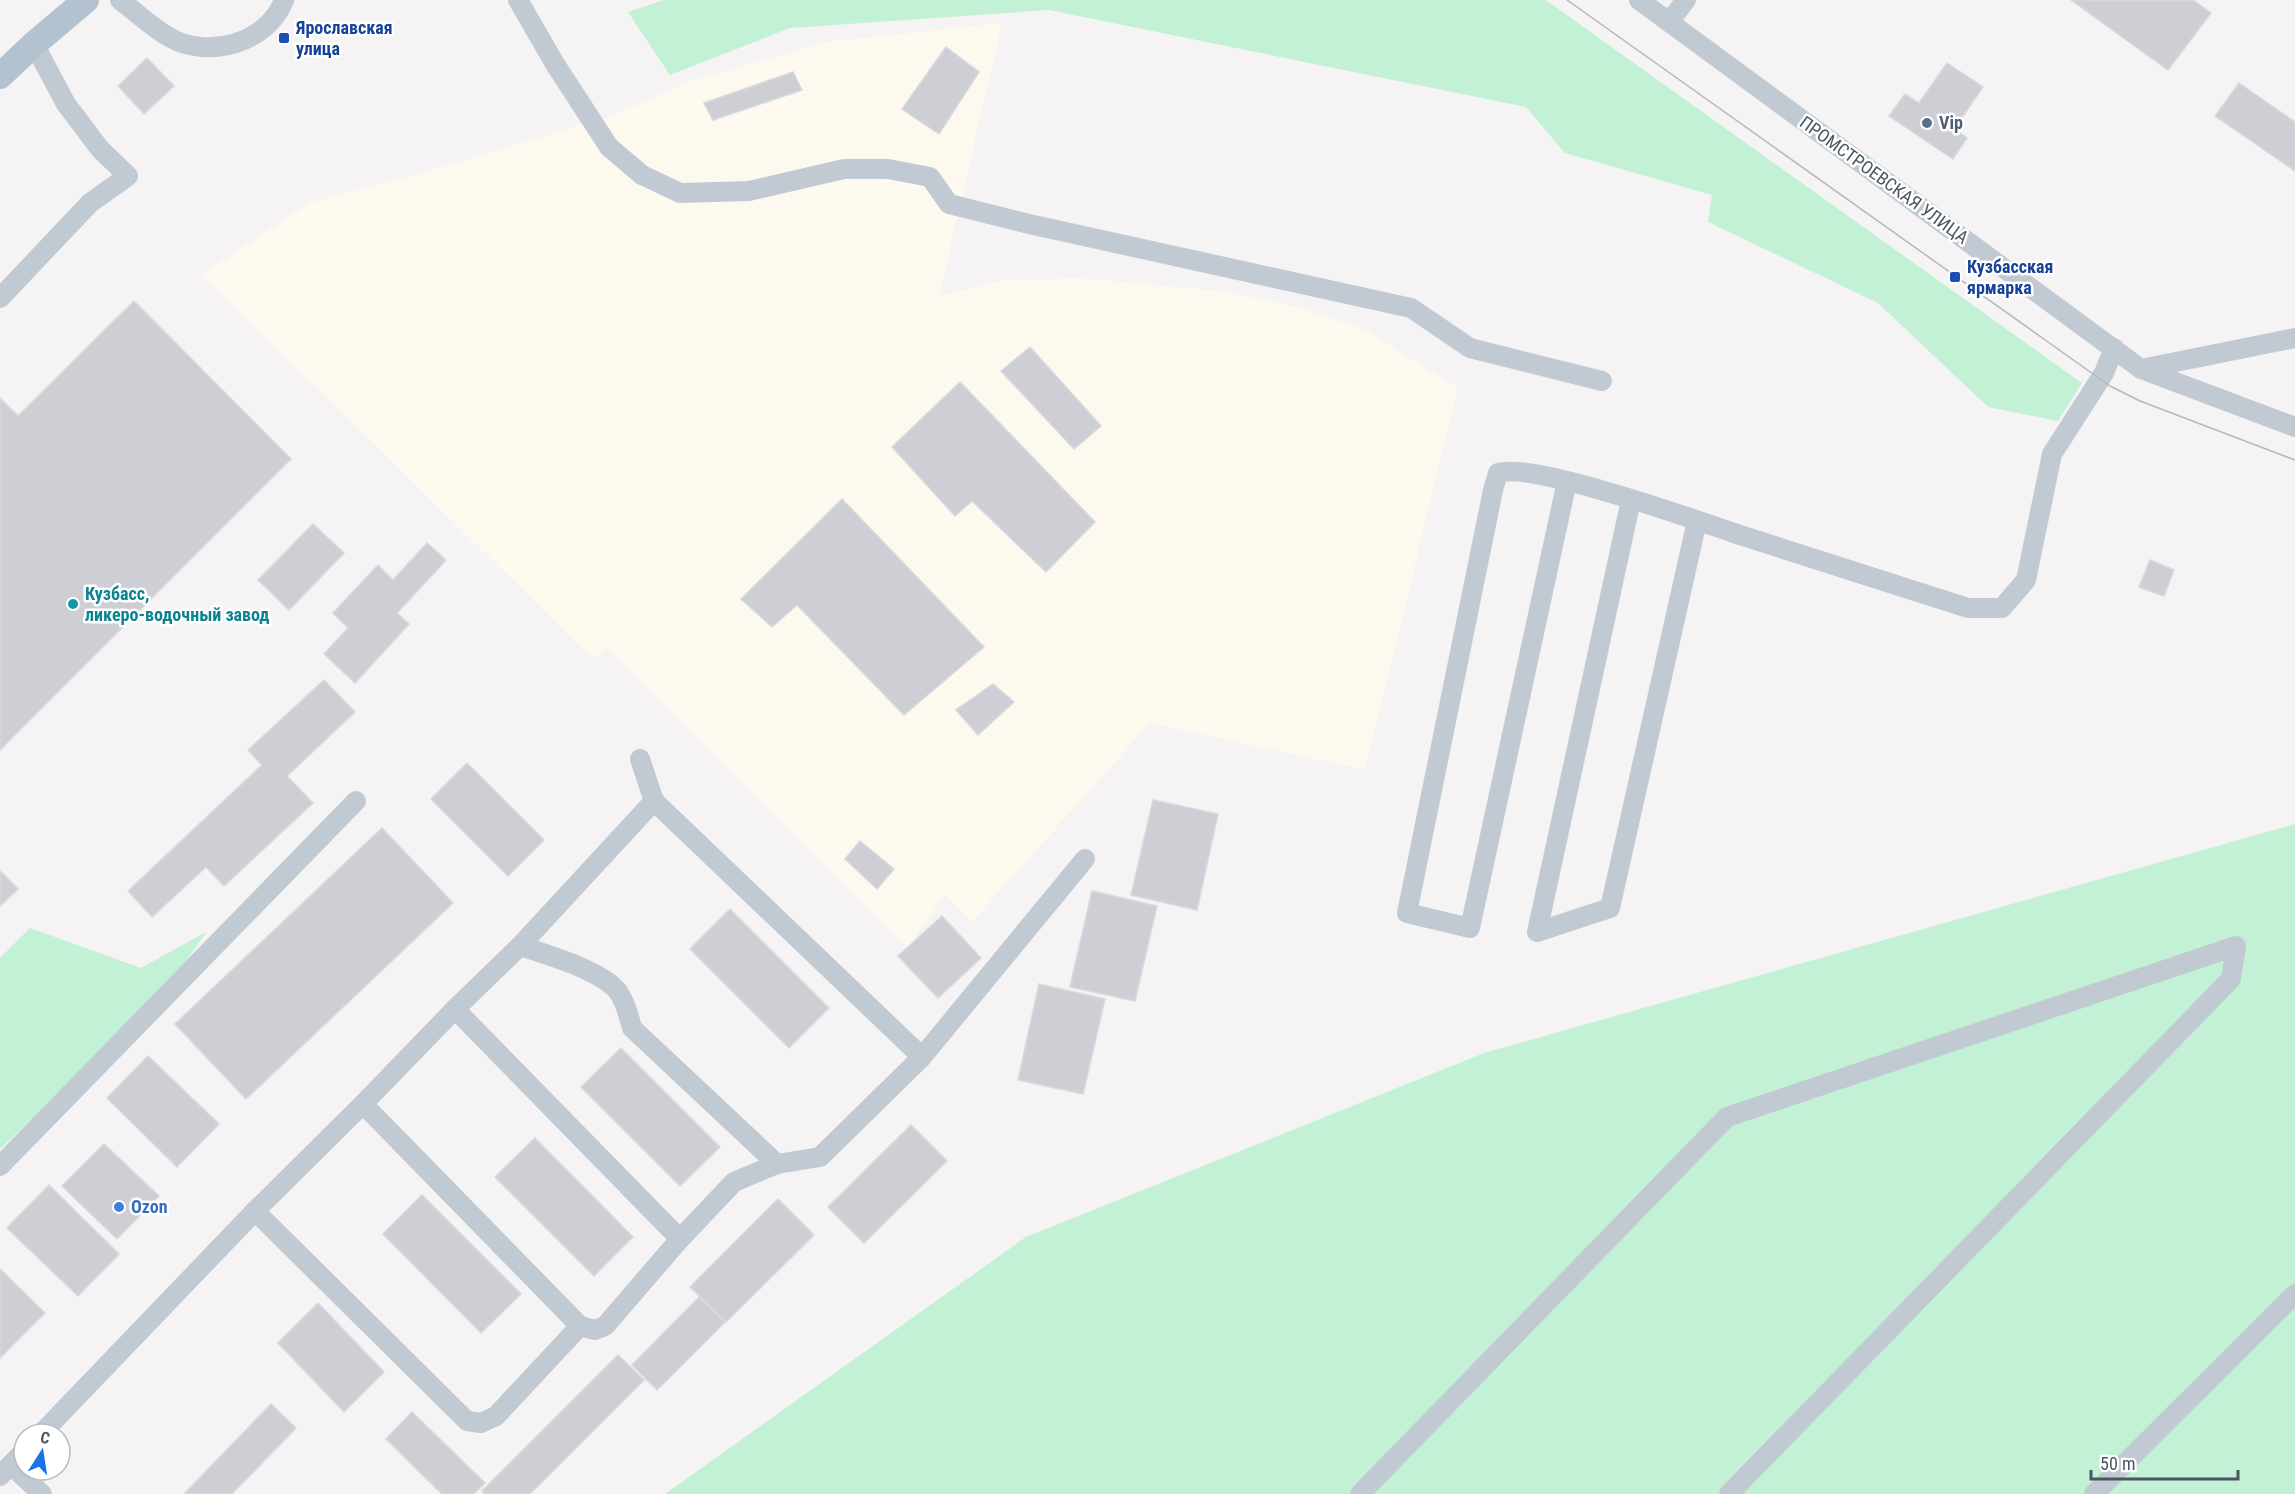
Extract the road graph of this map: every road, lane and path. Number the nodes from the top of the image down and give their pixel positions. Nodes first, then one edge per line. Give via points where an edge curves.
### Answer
1 (86, 0) edge
2 (120, 0) edge
3 (284, 0) edge
4 (519, 0) edge
5 (1638, 0) edge
6 (1686, 0) edge
7 (1669, 22) junction
8 (34, 44) junction
9 (0, 76) edge
10 (0, 298) edge
11 (2295, 338) edge
12 (2114, 348) junction
13 (2141, 369) junction
14 (1602, 381) dead end
15 (2295, 428) edge
16 (1567, 481) junction
17 (1631, 500) junction
18 (1697, 521) junction
19 (640, 759) dead end
20 (356, 801) dead end
21 (654, 801) junction
22 (1085, 859) dead end
23 (520, 946) junction
24 (455, 1009) junction
25 (922, 1057) junction
26 (363, 1104) junction
27 (777, 1164) junction
28 (0, 1166) edge
29 (255, 1211) junction
30 (680, 1239) junction
31 (2295, 1294) edge
32 (580, 1326) junction
33 (53, 1422) edge
34 (30, 1482) edge
35 (42, 1494) edge
36 (1360, 1494) edge
37 (1730, 1494) edge
38 (2094, 1494) edge

1 - 8 main road
2 - 3 street via 170,38 196,46 244,42 264,30
4 - 14 street via 609,147 642,175 680,193 749,191 844,169 888,169 930,177 949,204 1411,308 1470,348
5 - 7 street, ПРОМСТРОЕВСКАЯ УЛИЦА
6 - 7 street
7 - 12 street, ПРОМСТРОЕВСКАЯ УЛИЦА
8 - 9 main road
8 - 10 street via 66,104 100,149 128,176 90,203
11 - 13 street
12 - 13 street, ПРОМСТРОЕВСКАЯ УЛИЦА
12 - 18 street via 2104,373 2052,454 2026,580 2002,608 1968,608
13 - 15 street, ПРОМСТРОЕВСКАЯ УЛИЦА
16 - 16 street via 1516,471 1498,473 1407,913 1470,928
16 - 17 street
17 - 18 street
17 - 18 street via 1537,932 1610,908
19 - 21 street
20 - 28 street
21 - 23 street
21 - 25 street
22 - 25 street
23 - 24 street
23 - 27 street via 572,962 618,992 632,1028
24 - 26 street
24 - 30 street
25 - 27 street via 820,1157
26 - 29 street
26 - 32 street
27 - 30 street via 734,1182
29 - 32 street via 468,1421 482,1423 496,1416
29 - 33 street
30 - 32 street via 605,1326 595,1330
31 - 38 street
34 - 35 street
36 - 37 street via 1727,1117 2236,946 2231,979

